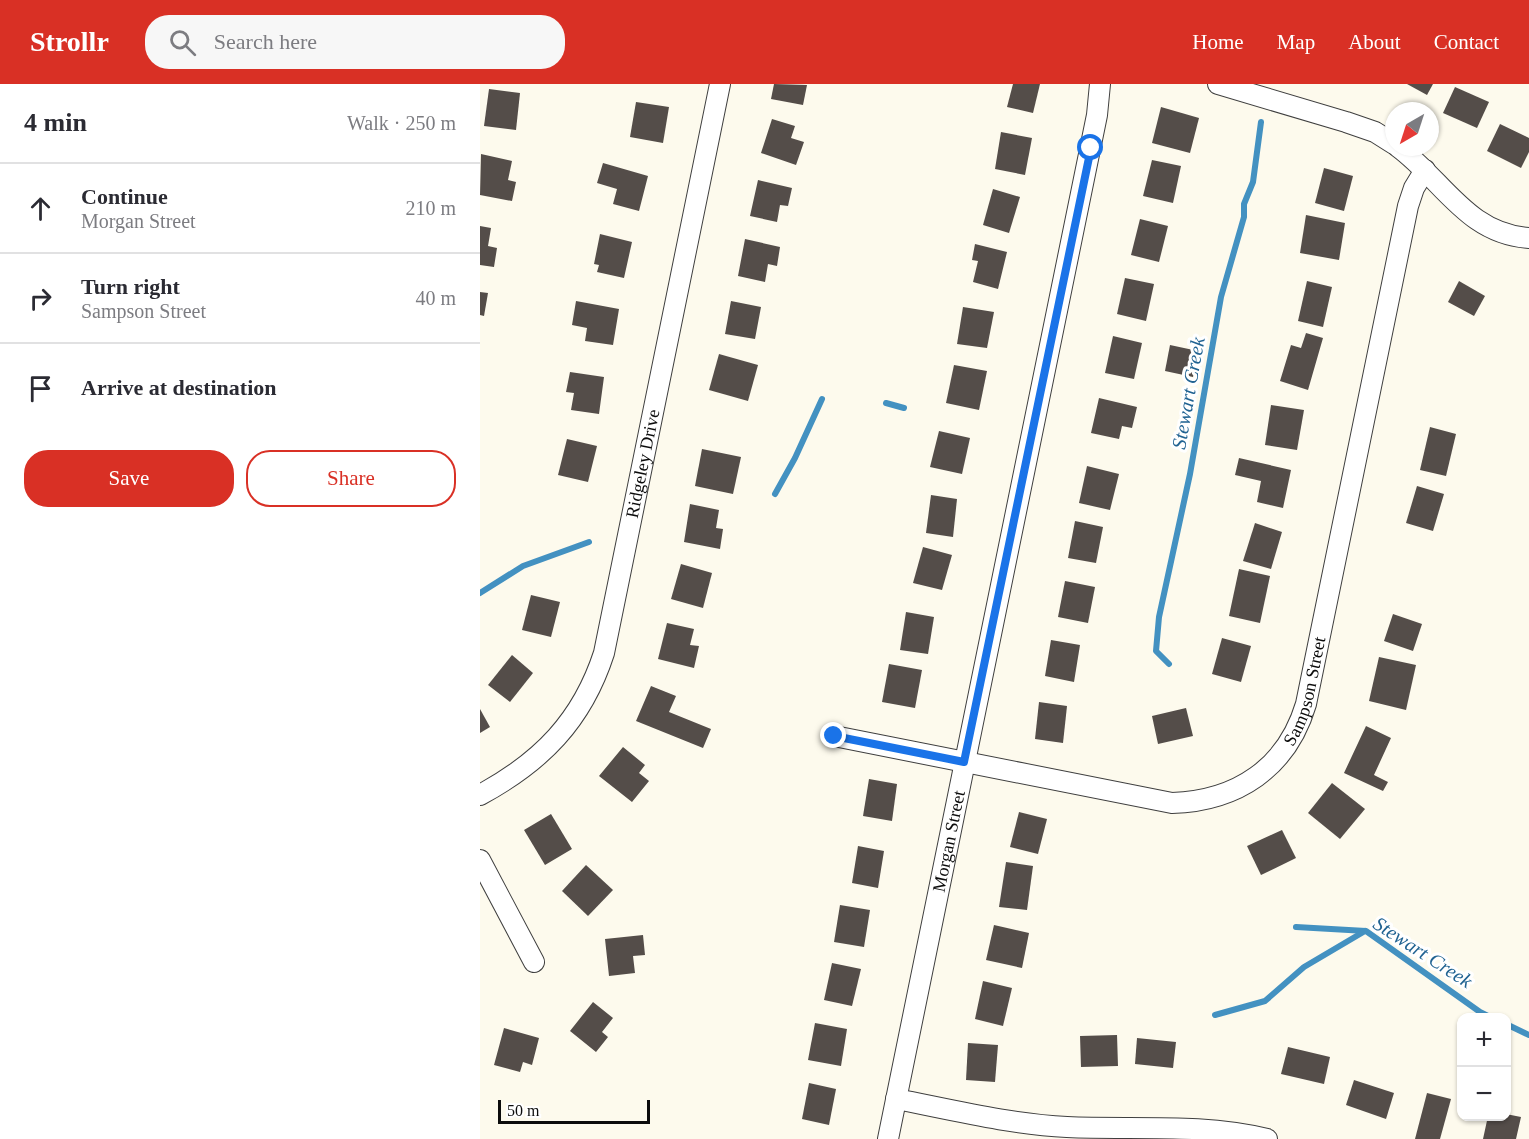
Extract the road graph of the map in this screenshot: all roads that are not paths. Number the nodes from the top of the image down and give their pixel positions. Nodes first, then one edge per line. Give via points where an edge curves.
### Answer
1 (720, 84) edge
2 (1100, 84) edge
3 (1218, 84) edge
4 (1385, 138) edge
5 (1409, 156) edge
6 (1425, 170) junction
7 (1529, 238) edge
8 (834, 736) dead end
9 (964, 762) junction
10 (480, 795) edge
11 (480, 860) edge
12 (534, 962) dead end
13 (896, 1099) junction
14 (888, 1139) edge
15 (1267, 1139) edge

1 - 10 street, Ridgeley Drive via 604,653 582,704 548,748 521,771
2 - 9 street, Morgan Street via 1098,115
3 - 4 street via 1346,122
5 - 6 street
6 - 7 street via 1467,214 1483,225
6 - 9 street, Sampson Street via 1408,206 1306,704 1281,754 1242,787 1214,798 1172,803
8 - 9 street, Sampson Street
9 - 13 street, Morgan Street
11 - 12 street
13 - 14 street, Morgan Street
13 - 15 street via 1016,1123 1200,1130

